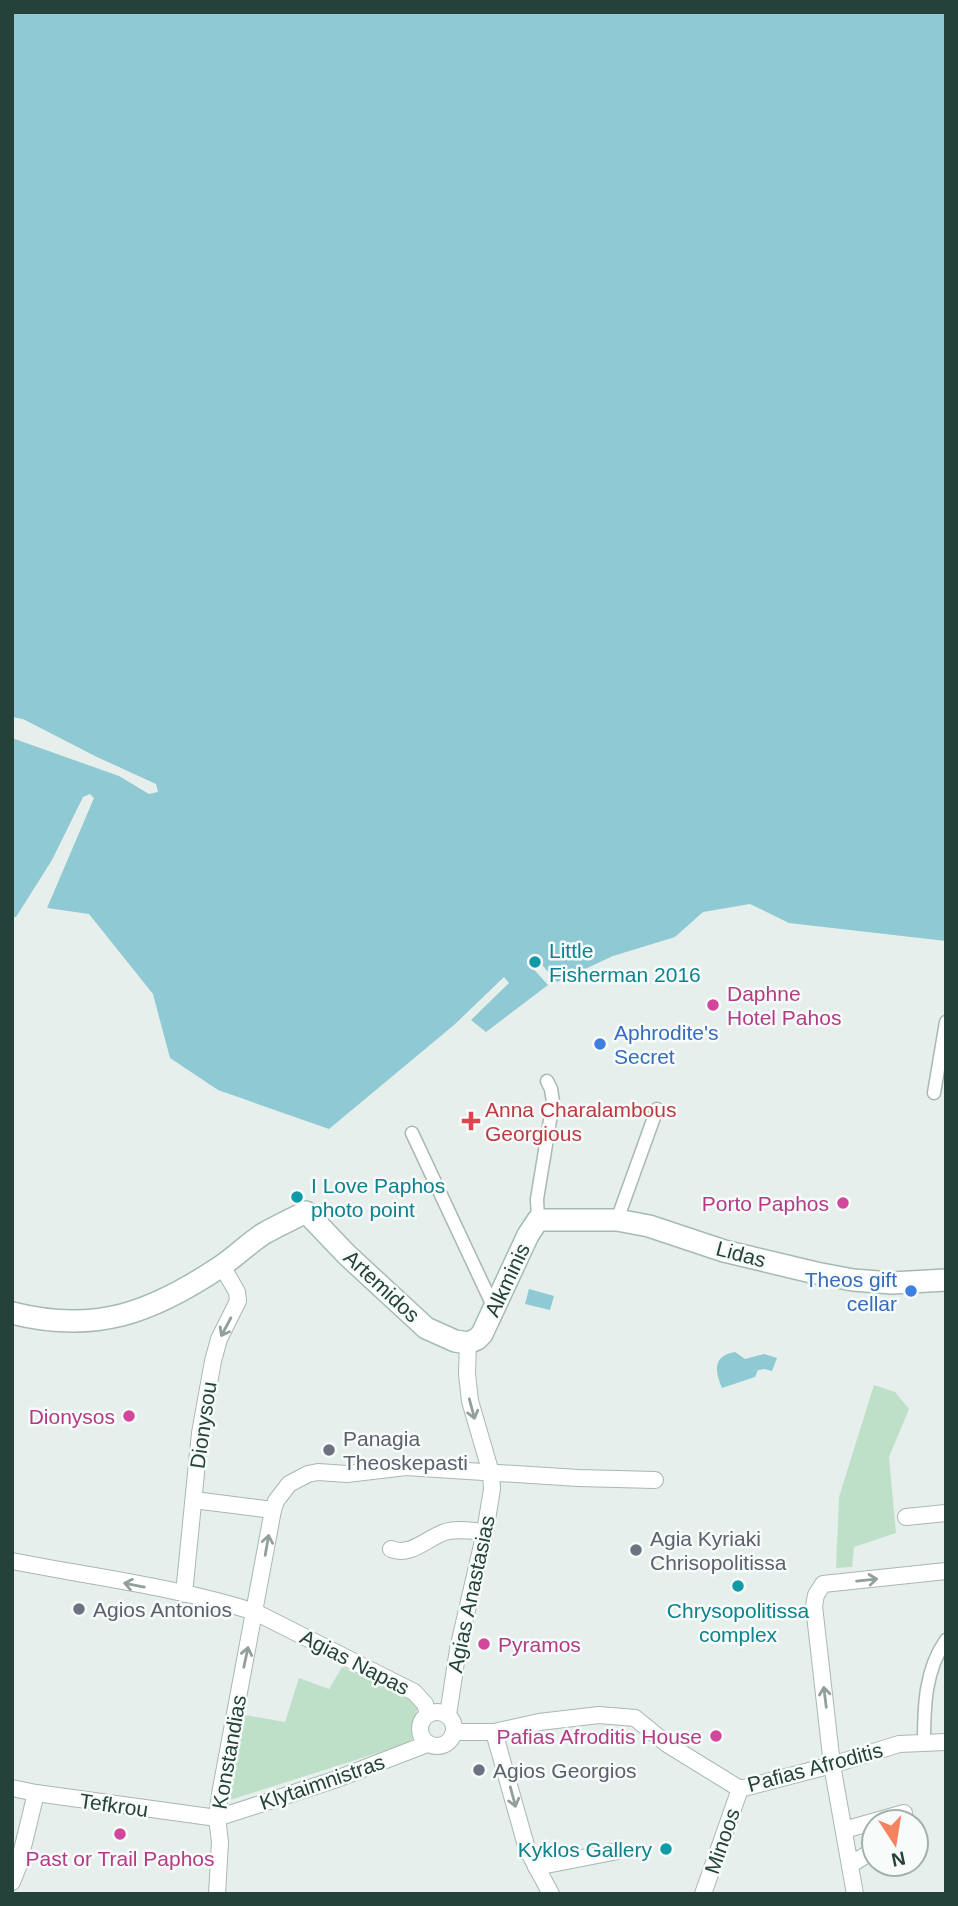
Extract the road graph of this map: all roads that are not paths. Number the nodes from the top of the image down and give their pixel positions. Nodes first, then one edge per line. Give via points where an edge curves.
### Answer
1 (946, 1022) edge
2 (547, 1081) dead end
3 (934, 1093) dead end
4 (657, 1109) dead end
5 (412, 1133) dead end
6 (538, 1220) junction
7 (617, 1220) junction
8 (222, 1266) junction
9 (946, 1280) edge
10 (495, 1308) junction
11 (12, 1314) edge
12 (468, 1343) junction
13 (491, 1473) junction
14 (655, 1480) dead end
15 (194, 1500) junction
16 (273, 1510) junction
17 (946, 1513) edge
18 (906, 1517) dead end
19 (485, 1532) junction
20 (391, 1549) dead end
21 (12, 1561) edge
22 (946, 1571) edge
23 (184, 1594) junction
24 (255, 1612) junction
25 (946, 1640) edge
26 (428, 1714) junction
27 (448, 1716) junction
28 (454, 1732) junction
29 (494, 1732) junction
30 (924, 1742) junction
31 (946, 1742) edge
32 (428, 1744) junction
33 (832, 1765) junction
34 (12, 1787) edge
35 (740, 1789) junction
36 (36, 1793) junction
37 (217, 1818) junction
38 (860, 1825) edge
39 (844, 1830) junction
40 (618, 1851) dead end
41 (860, 1859) edge
42 (850, 1865) junction
43 (536, 1867) junction
44 (12, 1882) edge
45 (217, 1894) edge
46 (551, 1894) edge
47 (703, 1894) edge
48 (855, 1894) edge

1 - 3 street
2 - 6 street, Alkminis via 553,1102 537,1199
4 - 7 street
5 - 10 street
6 - 7 main road, Lidas
6 - 10 main road, Alkminis
7 - 9 main road, Lidas via 830,1276 892,1283
8 - 11 main road via 155,1306 130,1314 75,1322
8 - 12 main road, Artemidos via 262,1235 306,1212 426,1328
8 -> 15 street, Dionysou via 238,1301 213,1361
10 - 12 main road, Alkminis via 482,1334
12 -> 13 street via 470,1401
13 - 14 street
13 - 16 street via 406,1467 308,1474 289,1484
13 - 19 street, Agias Anastasias
15 - 16 street
15 - 23 street, Dionysou
24 -> 16 street, Konstandias
17 - 18 street
19 - 20 street via 451,1531 409,1550
19 - 27 street, Agias Anastasias
23 -> 21 street, Agias Napas
33 -> 22 street via 816,1595 823,1584
23 - 24 street, Agias Napas
24 - 26 street, Agias Napas via 414,1692
37 -> 24 street, Konstandias
25 - 30 street via 928,1685
26 - 27 street
26 - 32 street via 419,1730
27 - 28 street
28 - 29 street, Pafias Afroditis
28 - 32 street via 443,1746
29 - 35 street, Pafias Afroditis via 599,1715 635,1718 667,1744
29 -> 43 street
30 - 31 street, Pafias Afroditis
30 - 33 street, Pafias Afroditis via 899,1744
32 - 37 street, Klytaimnistras
33 - 35 street, Pafias Afroditis
33 - 39 street
34 - 36 street, Tefkrou
35 - 47 street, Minoos
36 - 37 street, Tefkrou
36 - 44 street
37 - 45 street, Konstandias
38 - 39 street
39 - 42 street
40 - 43 street
41 - 42 street
42 - 48 street
43 - 46 street

